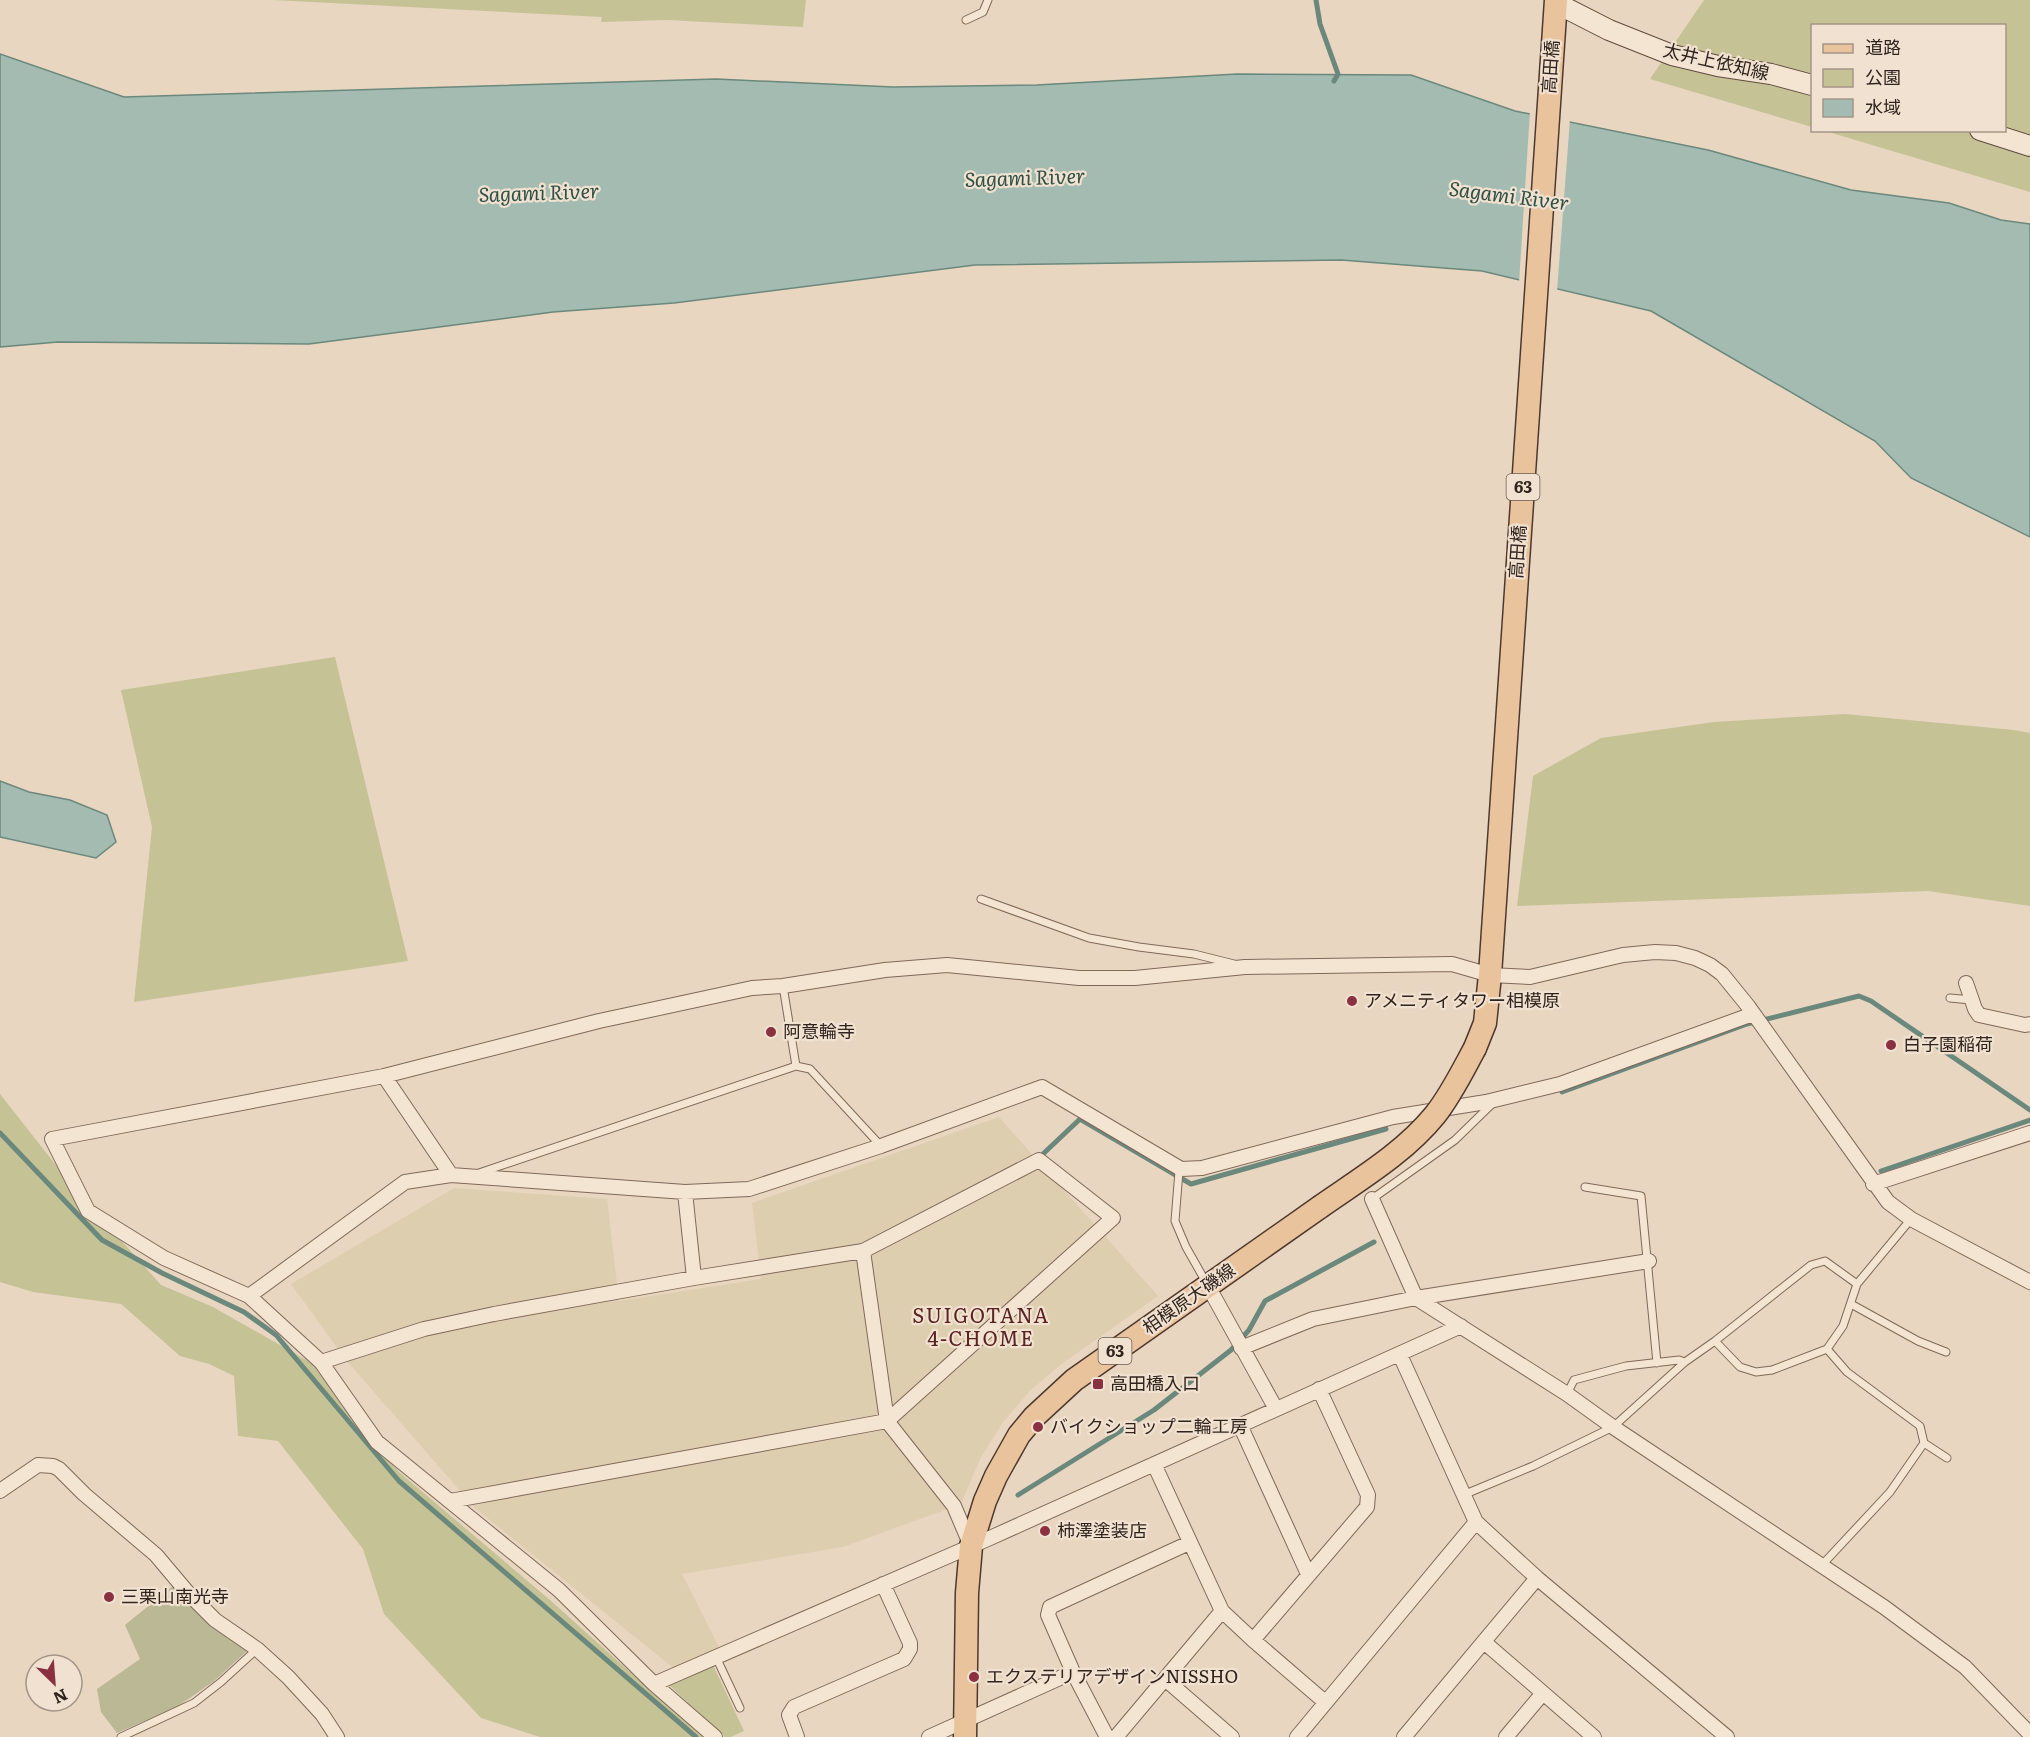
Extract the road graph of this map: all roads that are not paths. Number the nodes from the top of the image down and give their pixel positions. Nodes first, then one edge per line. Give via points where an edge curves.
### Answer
1 (988, 0) edge
2 (1554, 6) edge
3 (966, 20) dead end
4 (1811, 85) edge
5 (1986, 132) edge
6 (2030, 146) edge
7 (981, 899) dead end
8 (1491, 964) junction
9 (1245, 967) junction
10 (1966, 983) dead end
11 (783, 986) junction
12 (1950, 998) dead end
13 (1971, 1000) junction
14 (1753, 1014) junction
15 (2030, 1024) edge
16 (796, 1066) junction
17 (384, 1076) junction
18 (1497, 1099) junction
19 (2030, 1133) edge
20 (881, 1146) junction
21 (1180, 1170) junction
22 (451, 1175) junction
23 (474, 1175) junction
24 (1873, 1184) junction
25 (1585, 1187) dead end
26 (685, 1192) junction
27 (1372, 1199) joint
28 (1911, 1218) junction
29 (863, 1251) junction
30 (1649, 1261) junction
31 (694, 1278) junction
32 (2030, 1282) edge
33 (1857, 1284) junction
34 (1208, 1286) junction
35 (249, 1296) junction
36 (1416, 1298) junction
37 (1851, 1304) junction
38 (1461, 1326) junction
39 (1715, 1341) junction
40 (1241, 1348) junction
41 (1827, 1349) junction
42 (1946, 1352) dead end
43 (1400, 1355) junction
44 (321, 1362) junction
45 (1684, 1362) junction
46 (1657, 1363) junction
47 (1319, 1389) junction
48 (1567, 1394) junction
49 (1276, 1409) junction
50 (886, 1421) junction
51 (1240, 1425) junction
52 (1613, 1427) junction
53 (1924, 1443) junction
54 (1947, 1458) dead end
55 (1154, 1464) junction
56 (0, 1491) edge
57 (1462, 1495) junction
58 (450, 1501) junction
59 (1476, 1522) junction
60 (1189, 1543) junction
61 (971, 1546) junction
62 (1820, 1566) junction
63 (1308, 1574) junction
64 (1538, 1578) junction
65 (883, 1584) junction
66 (1222, 1611) junction
67 (1252, 1640) junction
68 (1484, 1642) junction
69 (257, 1649) junction
70 (716, 1657) junction
71 (1073, 1672) junction
72 (1165, 1679) junction
73 (654, 1684) junction
74 (1543, 1693) junction
75 (1326, 1702) junction
76 (740, 1708) dead end
77 (965, 1729) edge
78 (2030, 1733) edge
79 (121, 1737) edge
80 (337, 1737) edge
81 (715, 1737) edge
82 (797, 1737) edge
83 (929, 1737) edge
84 (1107, 1737) edge
85 (1116, 1737) edge
86 (1232, 1737) edge
87 (1297, 1737) edge
88 (1404, 1737) edge
89 (1506, 1737) edge
90 (1594, 1737) edge
91 (1727, 1737) edge

1 - 3 lane via 983,12
2 - 4 main road, 太井上依知線 via 1672,55
2 - 8 main road, 高田橋 / 63
5 - 6 main road
7 - 9 lane via 1089,938 1194,954
8 - 9 street
8 - 14 street via 1530,977 1623,955 1676,953 1695,958 1722,974
8 - 34 main road, 相模原大磯線 / 63, bridge via 1485,1023 1475,1048 1436,1114 1368,1174
9 - 11 street via 1135,978 1079,978 947,965
10 - 13 street
11 - 16 lane
11 - 17 street via 752,988 599,1021
12 - 13 lane
13 - 15 street via 1979,1015
14 - 18 street via 1560,1084
14 - 24 street
16 - 20 lane via 810,1069
16 - 23 lane
17 - 22 street
17 - 35 street via 52,1139 88,1211 164,1258
18 - 21 street via 1393,1118 1202,1168
18 - 27 lane via 1455,1140
19 - 24 street
20 - 21 street via 1042,1087
20 - 26 street via 749,1189
21 - 34 lane via 1175,1221
22 - 23 street
22 - 35 street via 405,1182
23 - 26 street
24 - 28 street via 1888,1202
25 - 30 lane via 1641,1196
26 - 31 street
27 - 36 street
28 - 32 street
28 - 33 lane
29 - 31 street
29 - 50 street
29 - 50 street via 1039,1161 1113,1218
30 - 36 street
30 - 46 lane
31 - 44 street via 424,1329
33 - 37 lane
33 - 39 lane via 1825,1261 1811,1265
34 - 40 street
34 - 61 main road, 相模原大磯線 / 63 via 1074,1380 1034,1417 996,1476
35 - 44 street
36 - 38 street
36 - 40 street via 1313,1319
37 - 41 lane via 1843,1326
37 - 42 lane
38 - 43 street
38 - 48 street
39 - 41 lane via 1740,1367 1756,1372 1772,1370
39 - 45 lane
40 - 49 street
41 - 53 lane via 1847,1372 1920,1426
43 - 47 street
43 - 57 street
44 - 58 street via 377,1442
45 - 46 lane
45 - 52 lane
46 - 48 lane via 1626,1366 1574,1380
47 - 49 street
47 - 63 street via 1368,1500 1367,1508
48 - 52 street
49 - 51 street
50 - 58 street
50 - 61 street via 954,1506
51 - 55 street
51 - 63 street
52 - 57 lane
52 - 62 street
53 - 54 lane
53 - 62 lane via 1890,1492
55 - 60 street
55 - 61 street
56 - 69 street via 38,1465 59,1469 156,1555 215,1620
57 - 59 street
58 - 73 street via 559,1590
59 - 64 street
59 - 75 street
60 - 66 street
60 - 71 street via 1050,1607 1048,1615
61 - 65 street
61 - 77 main road, 相模原大磯線 / 63
62 - 78 street via 1965,1667
63 - 67 street
64 - 68 street
64 - 91 street
65 - 70 street
65 - 82 street via 910,1643 908,1654 794,1707 789,1716
66 - 67 street
66 - 72 street
67 - 75 street
68 - 74 street
68 - 88 street
69 - 79 lane via 194,1703
69 - 80 street via 322,1714
70 - 73 street
70 - 76 lane
71 - 77 street
71 - 84 street
72 - 85 street
72 - 86 street
73 - 81 street
74 - 89 street
74 - 90 street
75 - 87 street
77 - 83 street

